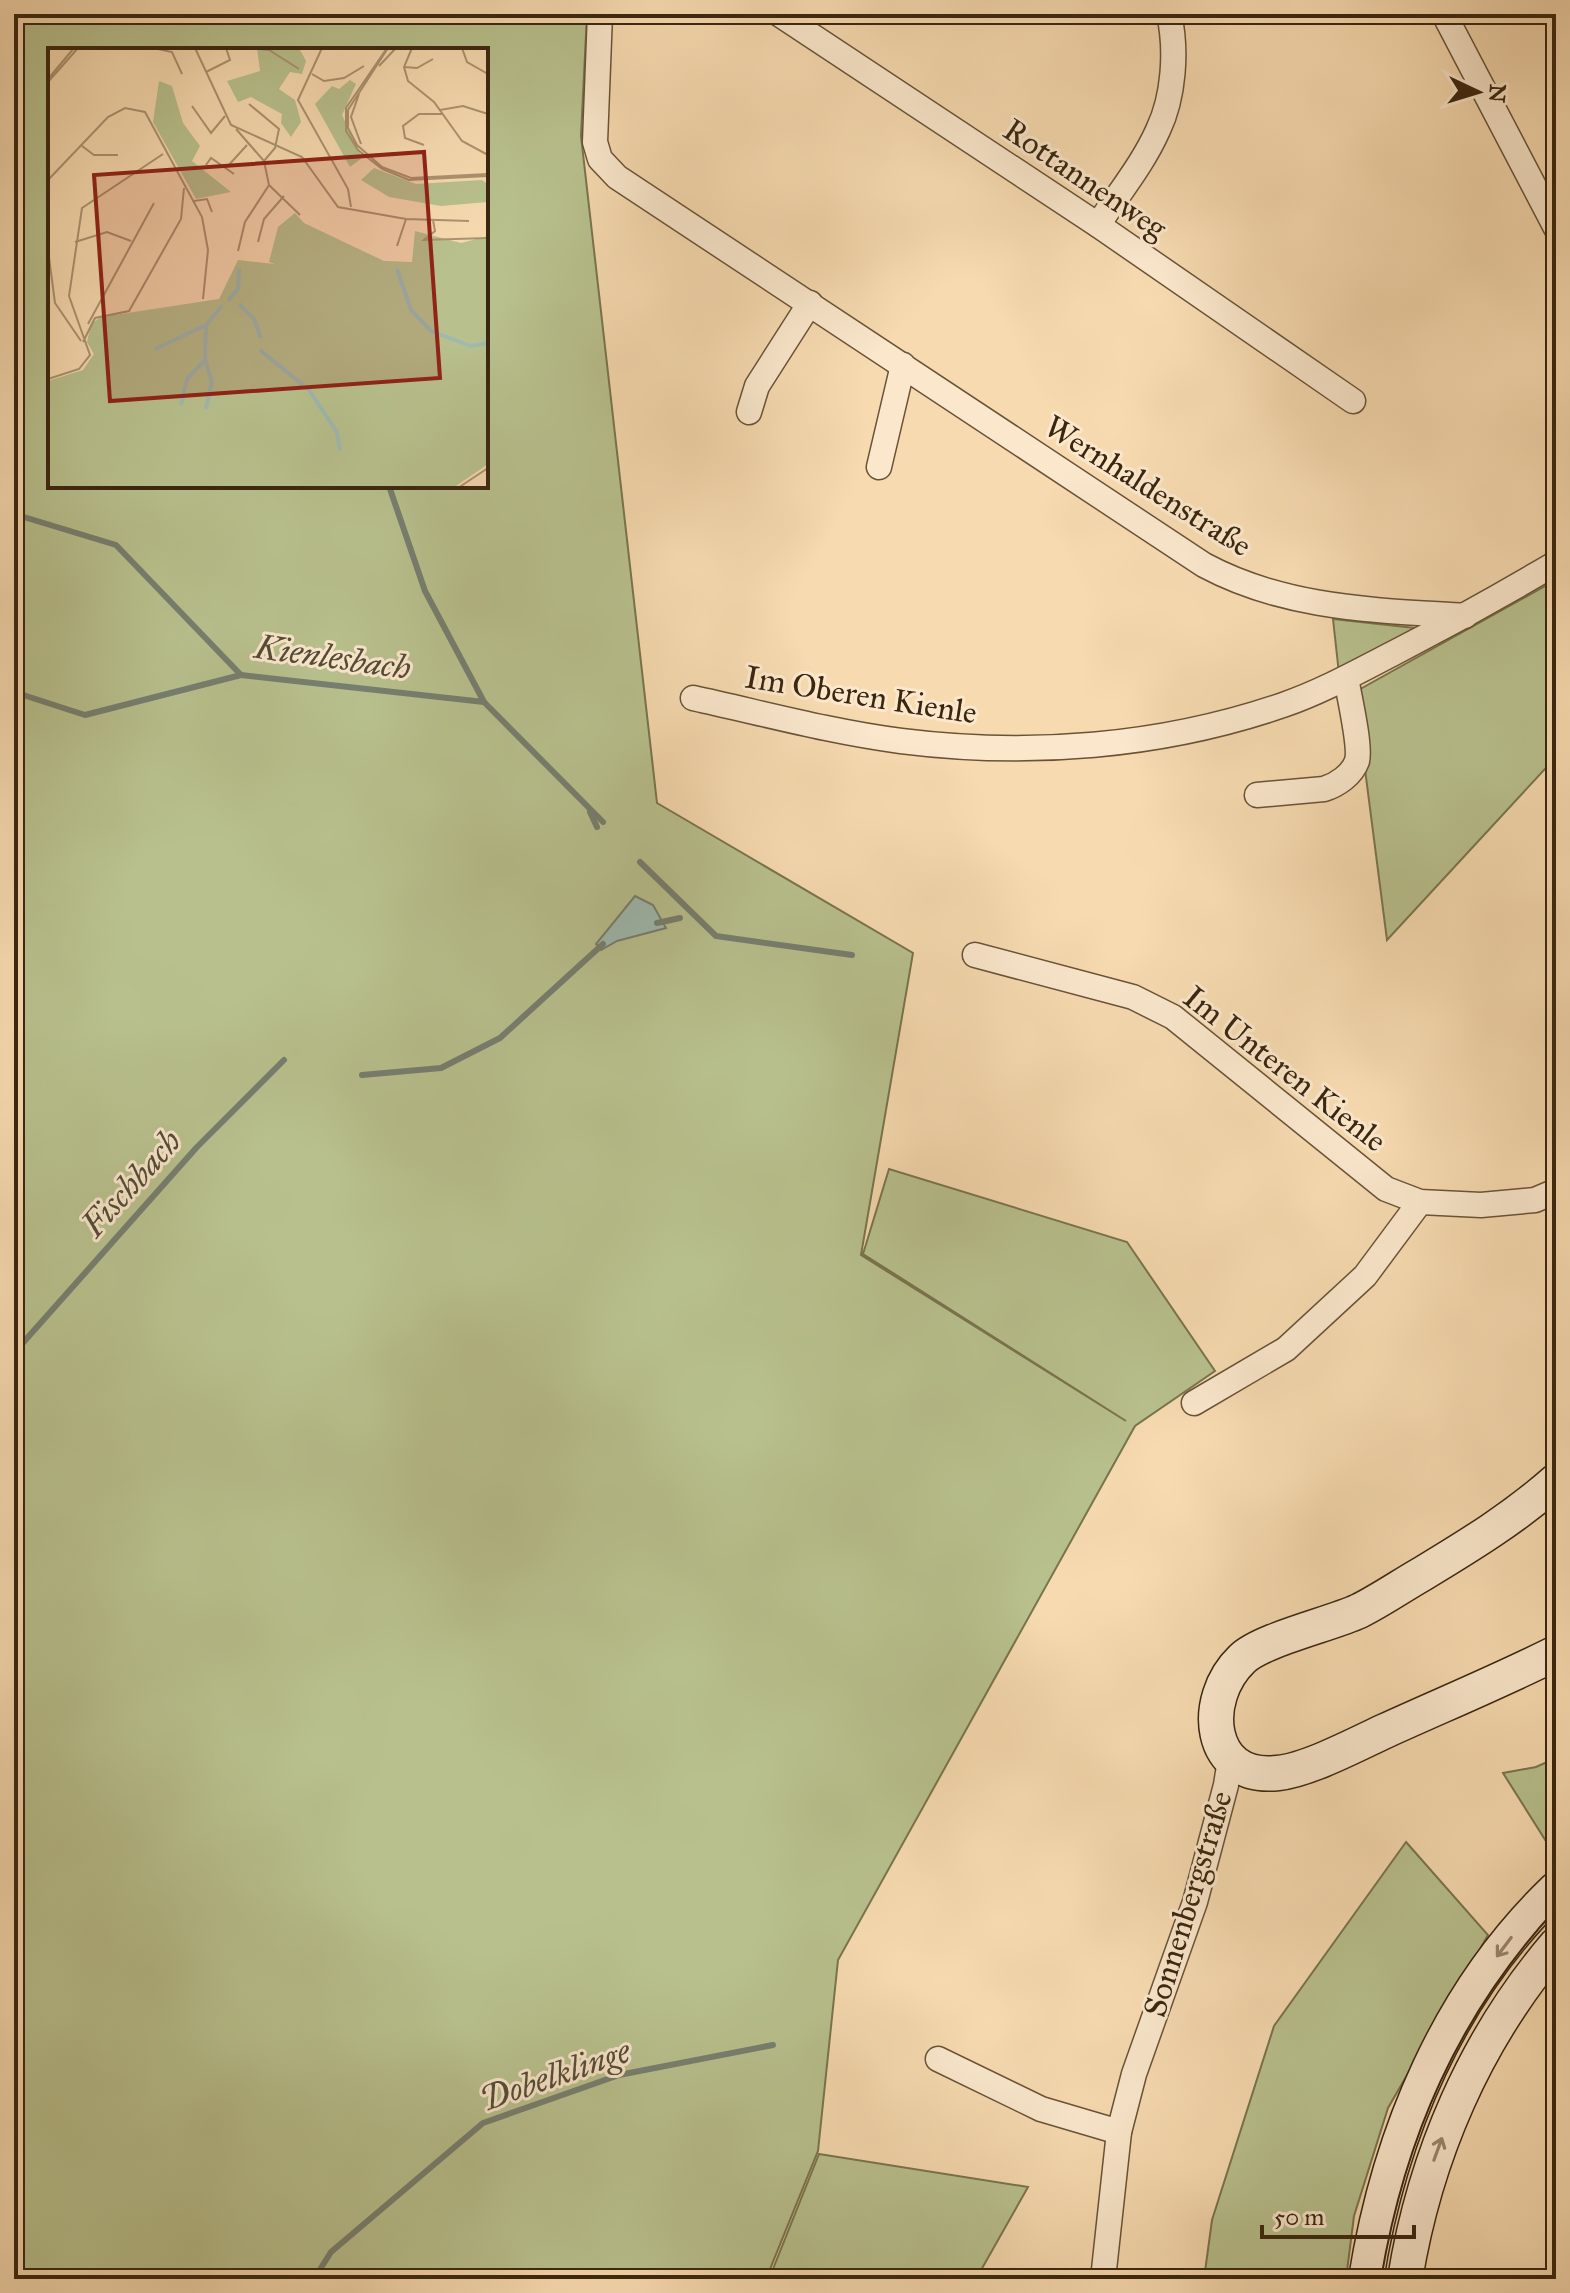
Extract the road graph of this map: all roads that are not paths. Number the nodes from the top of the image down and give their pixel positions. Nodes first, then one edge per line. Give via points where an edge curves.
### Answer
1 (600, 14) edge
2 (779, 14) edge
3 (1169, 14) edge
4 (1444, 14) edge
5 (1098, 225) junction
6 (1556, 228) edge
7 (810, 303) junction
8 (903, 365) junction
9 (1353, 401) dead end
10 (749, 412) dead end
11 (879, 467) dead end
12 (1556, 563) edge
13 (1465, 616) junction
14 (1346, 678) junction
15 (693, 698) dead end
16 (1257, 795) dead end
17 (975, 955) dead end
18 (1556, 1191) edge
19 (1420, 1202) junction
20 (1194, 1403) dead end
21 (1556, 1481) edge
22 (1556, 1653) edge
23 (1230, 1760) junction
24 (1556, 1889) edge
25 (1556, 1945) edge
26 (938, 2059) dead end
27 (1119, 2132) junction
28 (1103, 2279) edge
29 (1366, 2279) edge
30 (1405, 2279) edge

1 - 7 street, Wernhaldenstraße via 595,142 600,159 617,177
2 - 5 street, Rottannenweg
3 - 5 street via 1172,58 1164,116
4 - 6 street
5 - 9 street, Rottannenweg
7 - 8 street, Wernhaldenstraße
7 - 10 street via 757,386
8 - 11 street
8 - 13 street, Wernhaldenstraße via 1204,565 1233,579 1336,607
12 - 13 street
13 - 14 street, Im Oberen Kienle
14 - 15 street, Im Oberen Kienle via 1284,705 1228,721 1134,741 1056,748 900,740
14 - 16 street via 1358,752 1352,770 1324,789
17 - 19 street, Im Unteren Kienle via 1133,997 1173,1017 1386,1189
18 - 19 street, Im Unteren Kienle via 1535,1200 1495,1204
19 - 20 street via 1365,1276 1286,1349
21 - 23 street, Sonnenbergstraße via 1495,1530 1363,1609 1247,1654 1222,1685 1216,1705 1218,1737
22 - 23 street via 1284,1773 1264,1774
23 - 27 street, Sonnenbergstraße via 1195,1902
24 -> 29 street via 1513,1935 1454,2018 1393,2160
30 -> 25 street via 1426,2186 1463,2086 1498,2022
26 - 27 street via 1041,2109
27 - 28 street, Sonnenbergstraße

